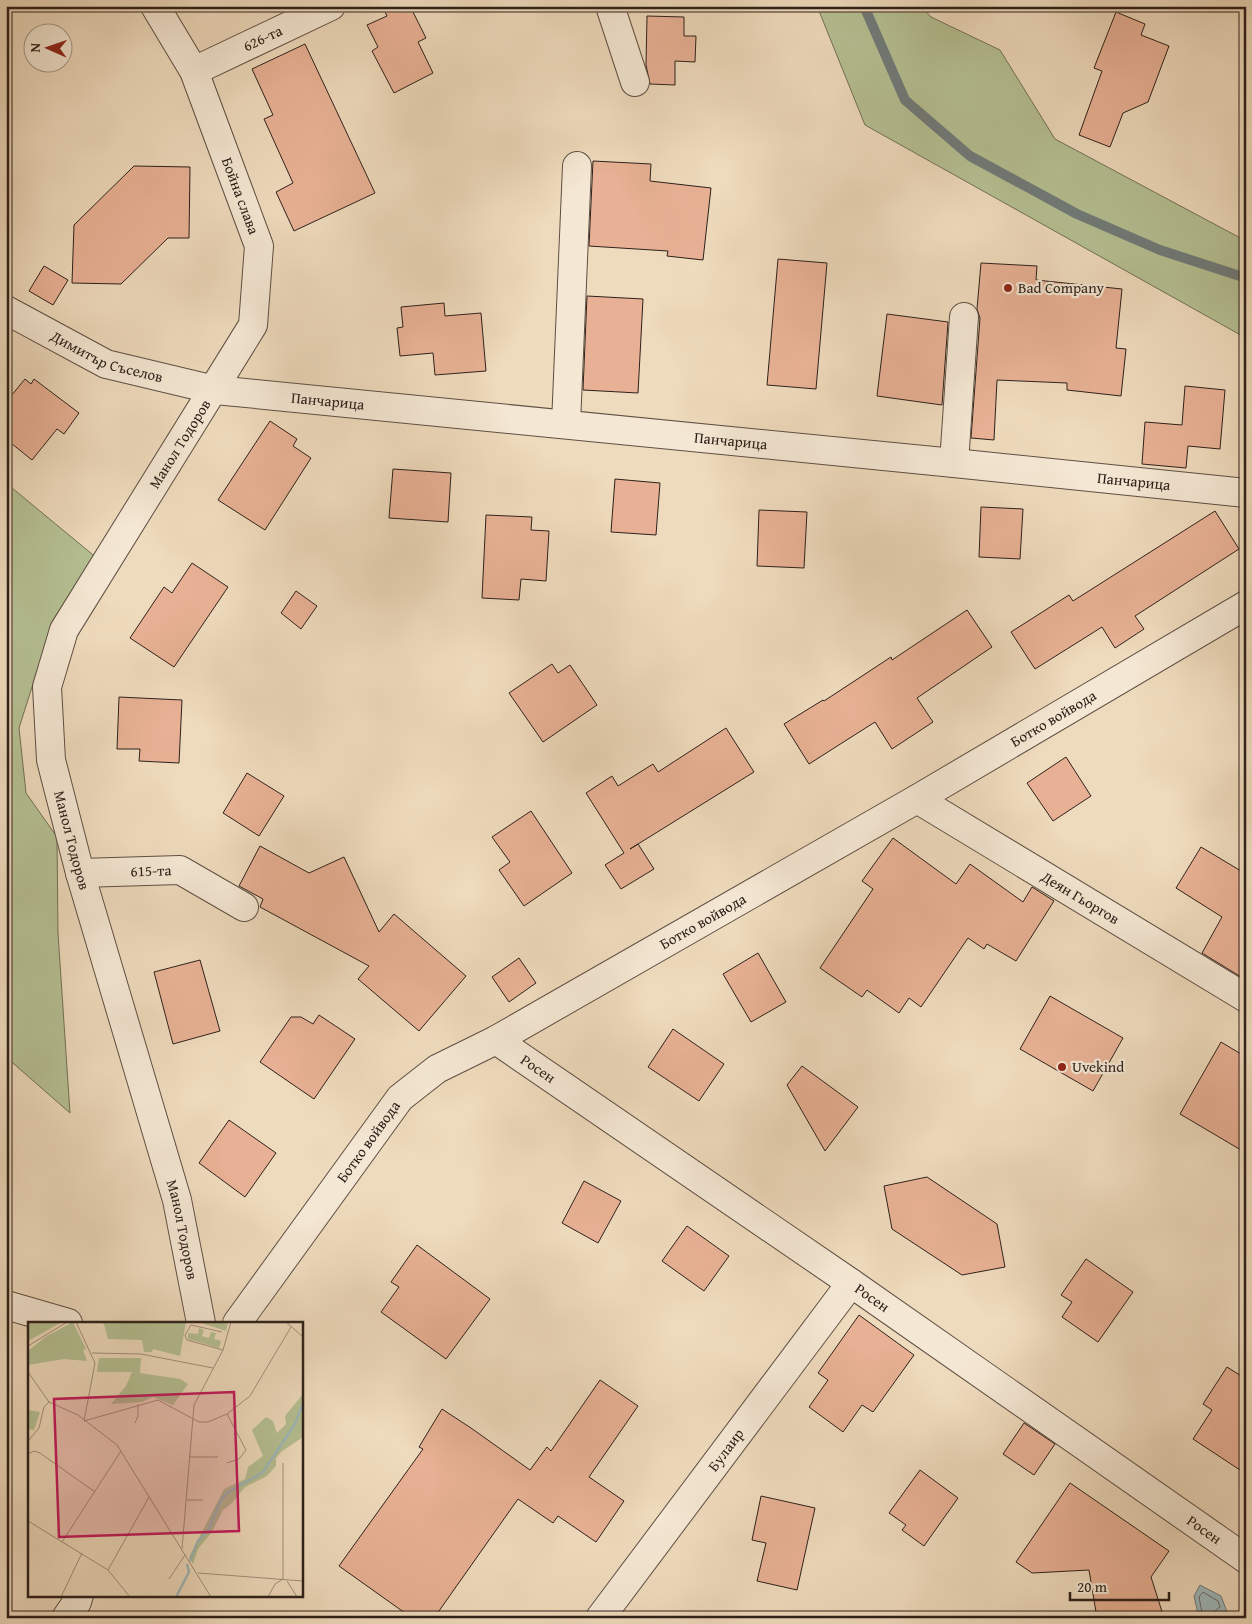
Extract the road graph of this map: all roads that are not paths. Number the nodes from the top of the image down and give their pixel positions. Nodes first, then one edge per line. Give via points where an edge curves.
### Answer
1 (155, 6) edge
2 (331, 6) edge
3 (610, 6) edge
4 (194, 71) junction
5 (635, 82) dead end
6 (578, 166) dead end
7 (6, 310) edge
8 (964, 317) dead end
9 (214, 390) junction
10 (566, 424) junction
11 (954, 463) junction
12 (1246, 493) edge
13 (1246, 605) edge
14 (917, 799) junction
15 (80, 873) junction
16 (244, 907) dead end
17 (1246, 998) edge
18 (496, 1040) junction
19 (851, 1283) junction
20 (6, 1305) edge
21 (65, 1322) edge
22 (201, 1322) edge
23 (238, 1322) edge
24 (1246, 1559) edge
25 (79, 1596) edge
26 (66, 1618) edge
27 (600, 1618) edge

1 - 4 street, Бойна слава
2 - 4 street, 626-та
3 - 5 street
4 - 9 street, Бойна слава via 259,246 253,326
6 - 10 street
7 - 9 street, Димитър Съселов via 106,364
8 - 11 street
9 - 10 street, Панчарица
9 - 15 street, Манол Тодоров via 64,630 47,687 51,760
10 - 11 street, Панчарица
11 - 12 street, Панчарица
13 - 14 street, Ботко войвода
14 - 17 street, Деян Гьоргов
14 - 18 street, Ботко войвода
15 - 16 street, 615-та via 180,870
15 - 22 street, Манол Тодоров via 177,1200
18 - 19 street, Росен
18 - 23 street, Ботко войвода via 437,1069 400,1098
19 - 24 street, Росен
19 - 27 street, Булаир
20 - 21 street
25 - 26 street

